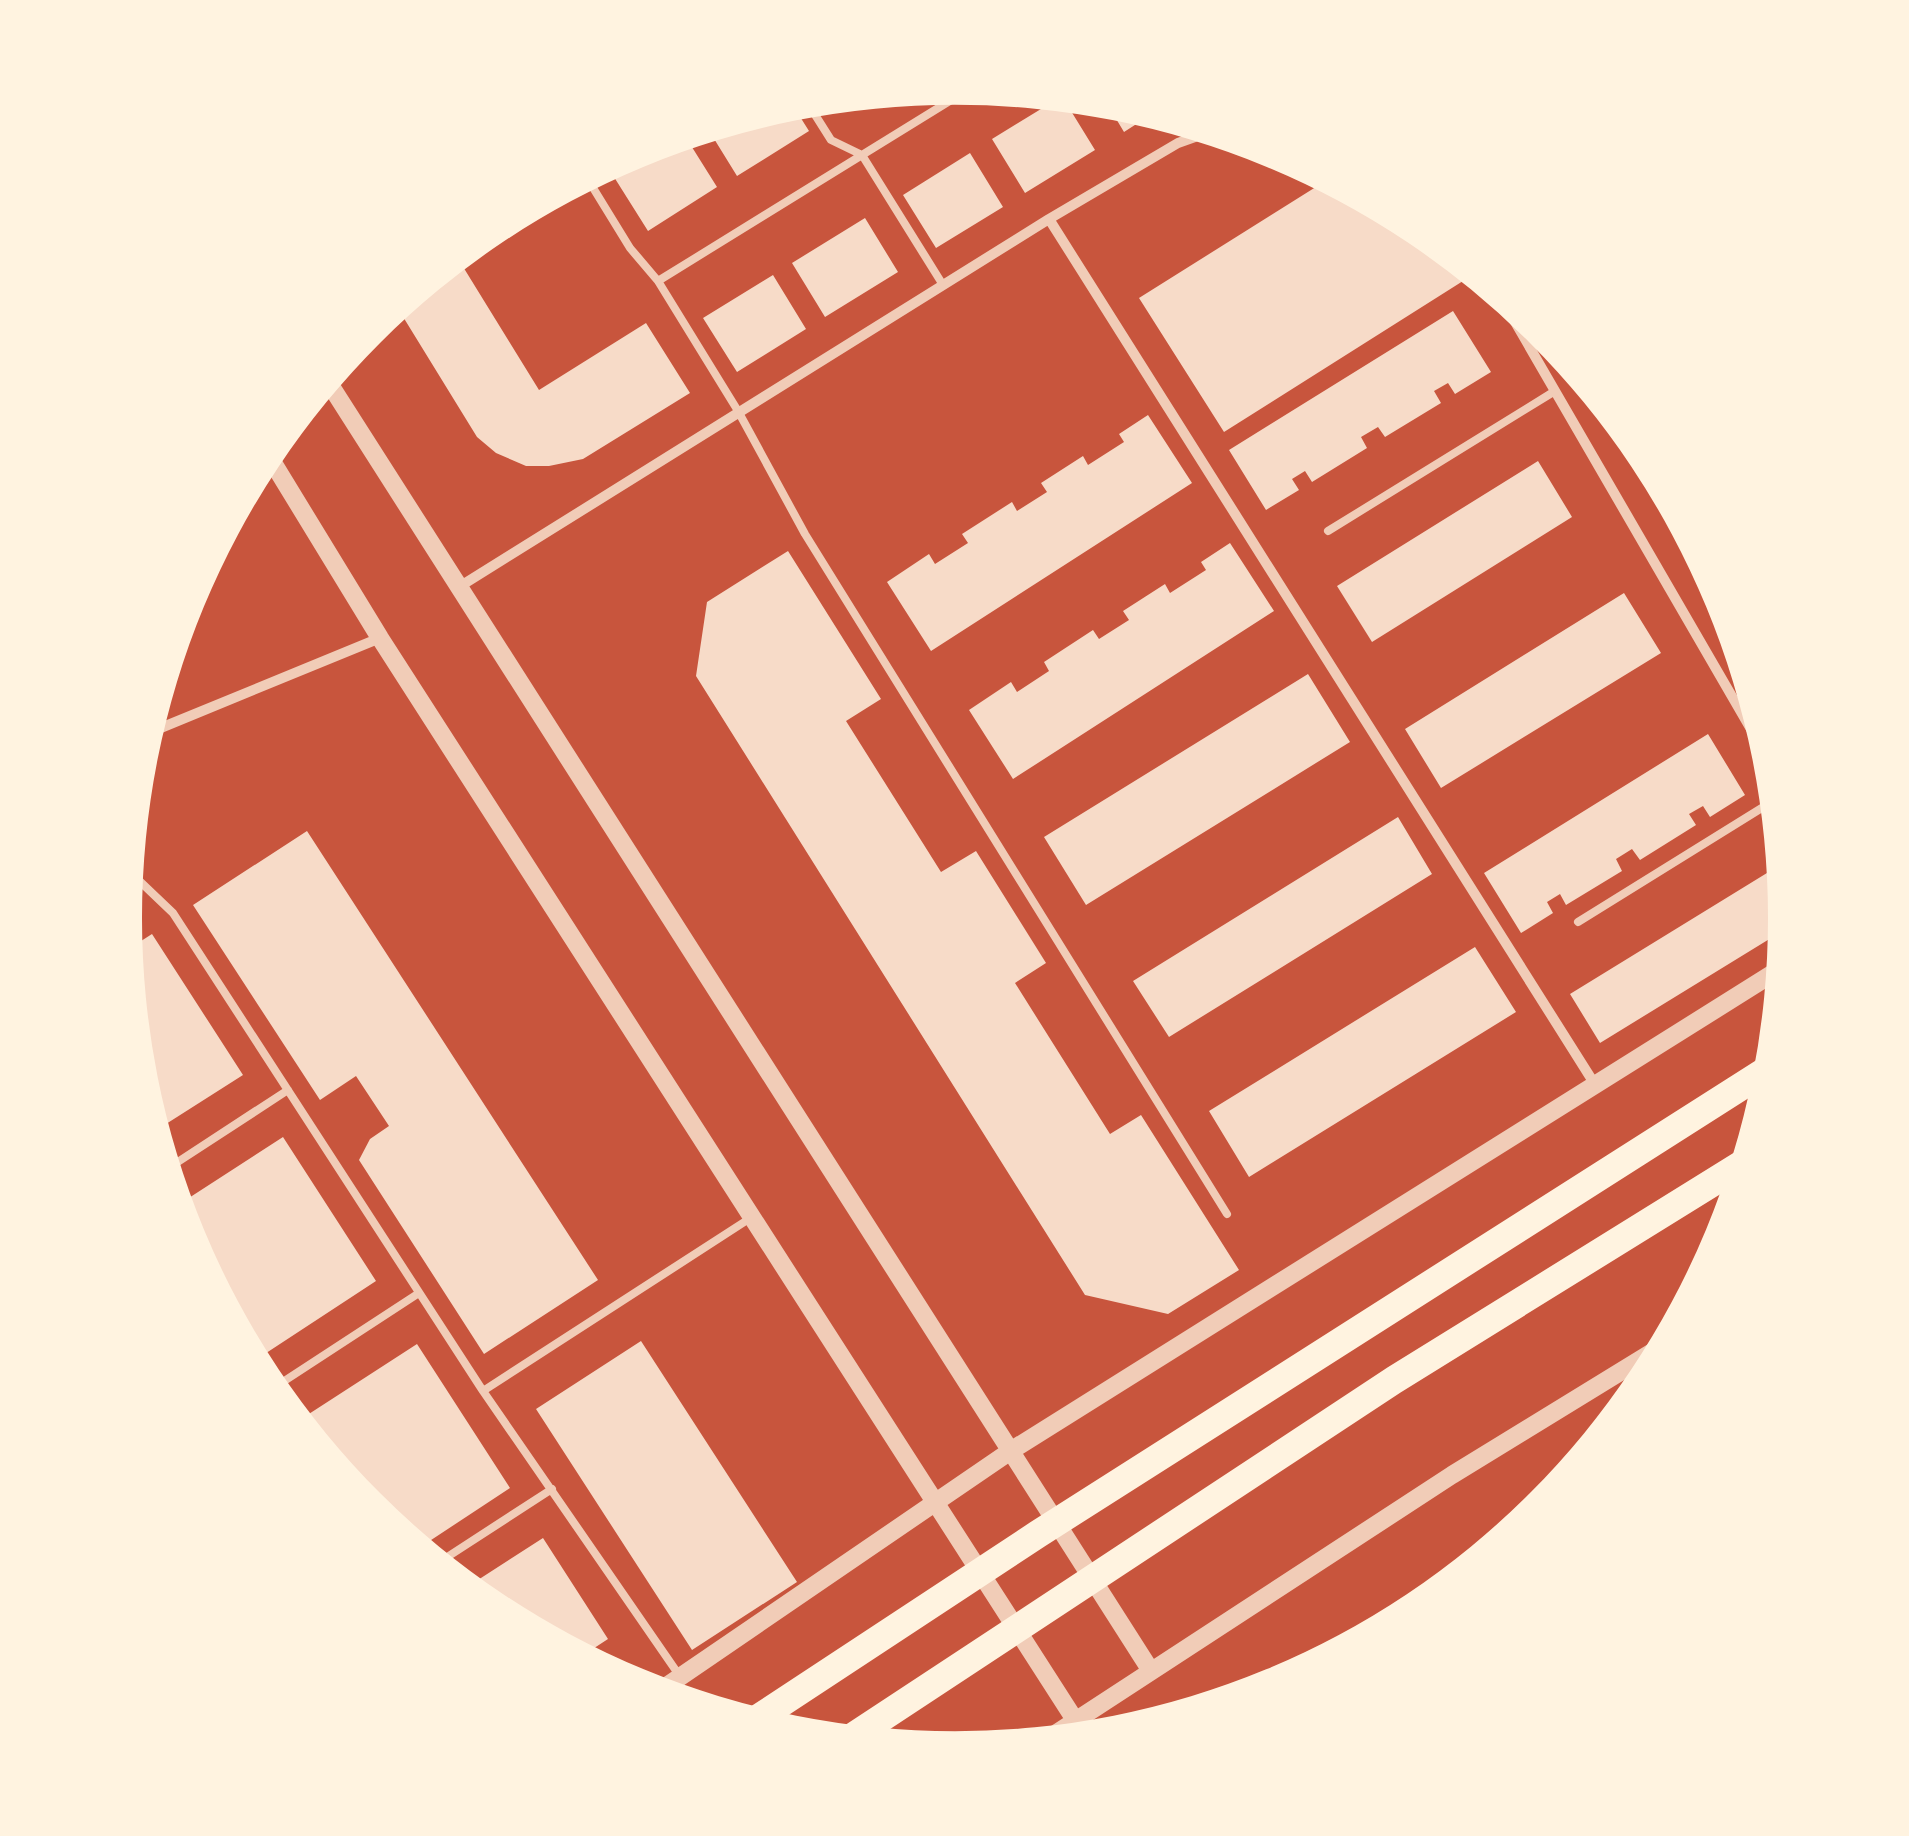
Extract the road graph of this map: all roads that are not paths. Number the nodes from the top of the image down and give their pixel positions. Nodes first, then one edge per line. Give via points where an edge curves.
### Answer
1 (942, 105) edge
2 (817, 117) edge
3 (1188, 140) edge
4 (862, 155) junction
5 (593, 190) edge
6 (1049, 219) junction
7 (658, 282) junction
8 (943, 285) junction
9 (1525, 339) edge
10 (1555, 391) junction
11 (335, 392) edge
12 (738, 411) junction
13 (276, 470) edge
14 (1328, 532) dead end
15 (459, 587) junction
16 (380, 638) junction
17 (1741, 712) edge
18 (165, 726) edge
19 (1761, 809) edge
20 (143, 885) edge
21 (1578, 922) dead end
22 (1765, 979) edge
23 (1751, 1080) edge
24 (1594, 1083) junction
25 (288, 1090) junction
26 (179, 1161) edge
27 (1725, 1176) edge
28 (1227, 1214) dead end
29 (753, 1216) junction
30 (420, 1293) junction
31 (1634, 1363) edge
32 (286, 1380) edge
33 (483, 1391) junction
34 (1012, 1450) junction
35 (552, 1490) junction
36 (935, 1503) junction
37 (450, 1555) edge
38 (1151, 1671) junction
39 (680, 1677) junction
40 (674, 1681) edge
41 (772, 1709) edge
42 (1075, 1720) junction
43 (1072, 1722) edge
44 (868, 1726) edge

1 - 4 lane
2 - 4 lane via 831,140
3 - 6 street
4 - 7 lane
4 - 8 lane
5 - 7 lane
6 - 8 street
6 - 24 street
7 - 12 lane
8 - 12 street
9 - 10 street
10 - 14 lane
10 - 17 street
11 - 15 street
12 - 15 street
12 - 28 lane via 805,534
13 - 16 street
15 - 34 street
16 - 18 street
16 - 29 street
19 - 21 lane
20 - 25 lane via 173,913
22 - 24 street
23 - 41 highway
24 - 34 street
25 - 26 lane
25 - 30 lane
27 - 44 highway via 1394,1380
29 - 33 lane
29 - 36 street
30 - 32 lane
30 - 33 lane
31 - 38 street
33 - 35 lane
34 - 36 street
34 - 38 street
35 - 37 lane
35 - 39 lane
36 - 39 street
36 - 42 street
38 - 42 street
39 - 40 street
42 - 43 street

